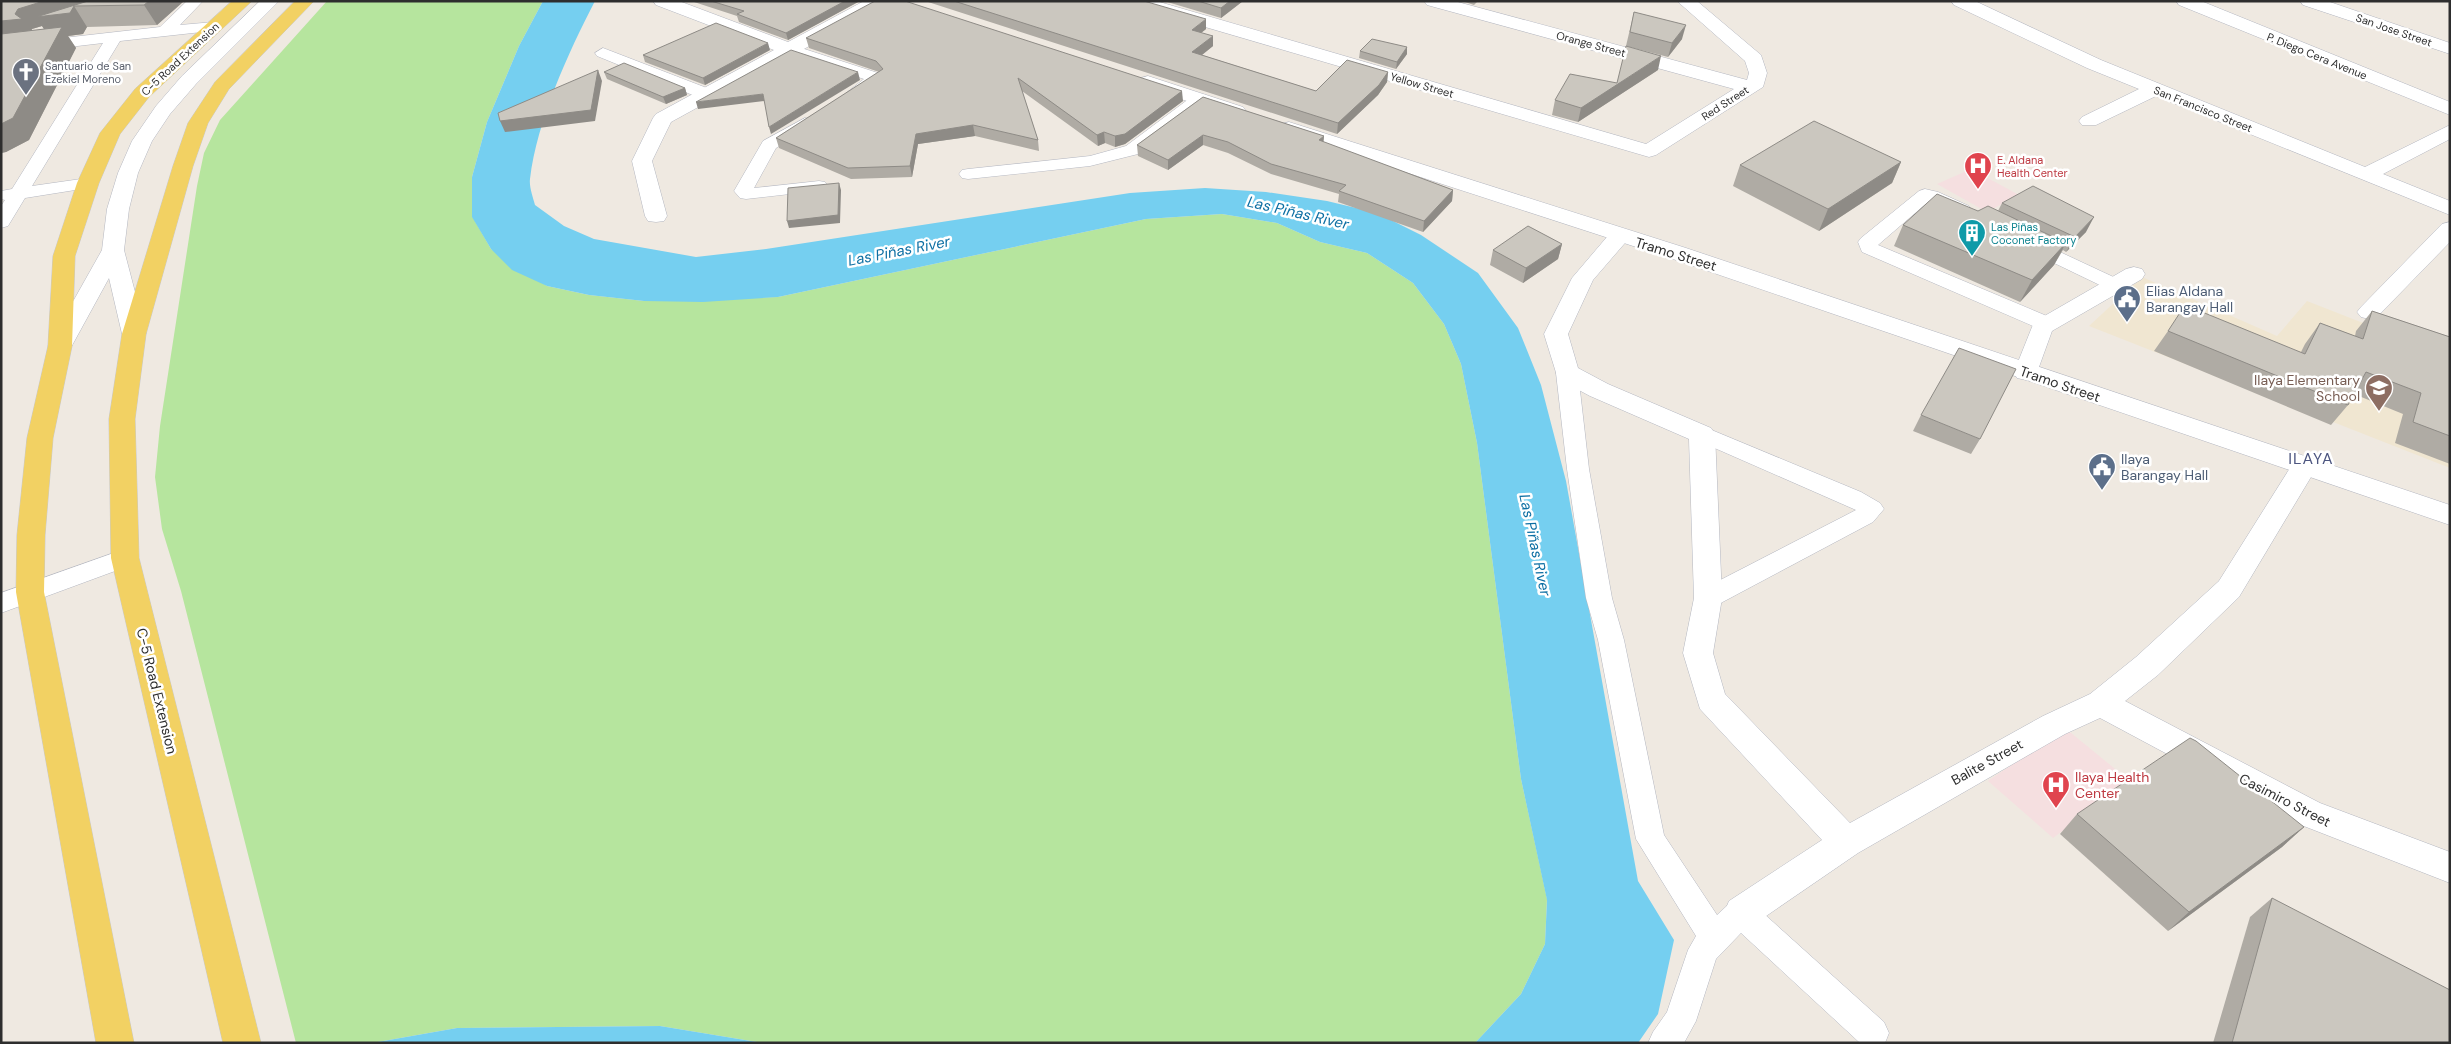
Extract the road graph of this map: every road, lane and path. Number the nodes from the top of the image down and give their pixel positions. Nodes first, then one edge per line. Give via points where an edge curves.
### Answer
1 (196, 1) edge
2 (243, 1) edge
3 (270, 1) edge
4 (304, 1) edge
5 (662, 1) edge
6 (878, 1) edge
7 (1136, 1) edge
8 (1432, 1) edge
9 (1686, 1) edge
10 (1960, 1) edge
11 (2185, 1) edge
12 (2309, 1) edge
13 (65, 26) edge
14 (214, 27) junction
15 (165, 31) junction
16 (115, 36) junction
17 (1, 46) edge
18 (789, 49) junction
19 (2450, 49) edge
20 (1, 50) edge
21 (604, 53) dead end
22 (1134, 78) edge
23 (1750, 87) junction
24 (2155, 89) junction
25 (706, 94) junction
26 (1200, 99) junction
27 (840, 102) edge
28 (2450, 109) edge
29 (816, 116) edge
30 (2089, 121) dead end
31 (2450, 131) edge
32 (1649, 152) joint
33 (968, 174) dead end
34 (2366, 175) junction
35 (88, 183) junction
36 (838, 184) edge
37 (9, 195) edge
38 (2450, 209) edge
39 (656, 216) dead end
40 (1976, 217) edge
41 (1, 222) edge
42 (2450, 229) edge
43 (2010, 234) edge
44 (1620, 236) junction
45 (113, 250) junction
46 (2124, 280) joint
47 (2369, 312) dead end
48 (2047, 324) junction
49 (134, 334) junction
50 (60, 346) junction
51 (2026, 372) junction
52 (1567, 373) junction
53 (1702, 434) junction
54 (2304, 467) junction
55 (2450, 515) edge
56 (125, 558) junction
57 (16, 598) edge
58 (1708, 598) junction
59 (2101, 703) junction
60 (1846, 842) junction
61 (2450, 868) edge
62 (1741, 913) junction
63 (1715, 938) junction
64 (1873, 1033) dead end
65 (115, 1043) edge
66 (242, 1043) edge
67 (1664, 1043) edge

1 - 15 lane
2 - 14 main road, C-5 Road Extension
3 - 45 street, C-5 Road Extension via 220,48 163,110 142,140 118,209
4 - 49 main road, C-5 Road Extension via 222,86 198,123
5 - 18 street
6 - 18 street
7 - 32 street, Yellow Street
8 - 23 street, Orange Street
9 - 23 street, Red Street via 1754,59 1758,72 1756,83
10 - 24 street, San Francisco Street
11 - 28 street, P. Diego Cera Avenue
12 - 19 street, San Jose Street
13 - 17 lane
14 - 15 lane
14 - 35 main road, C-5 Road Extension via 137,99 110,133
15 - 16 lane
16 - 20 lane
16 - 37 lane
18 - 25 street
18 - 27 lane via 872,76 874,79
21 - 25 lane
22 - 26 street, Tramo Street
23 - 32 street, Red Street
24 - 30 street
24 - 34 street, San Francisco Street
25 - 39 street via 663,118 642,161
26 - 33 lane via 1132,150 1090,161
26 - 44 street, Tramo Street
29 - 36 lane via 769,145 743,191 746,194
31 - 34 street
34 - 38 street, San Francisco Street
35 - 37 lane
35 - 50 main road, C-5 Road Extension via 64,256
37 - 41 lane
40 - 48 lane via 1925,195 1868,242 1870,248 1878,252
42 - 47 street
43 - 46 lane
44 - 51 street, Tramo Street
44 - 52 street via 1583,278 1556,334
45 - 49 street, C-5 Road Extension
45 - 50 street, C-5 Road Extension
46 - 48 street
48 - 51 street via 2042,326
49 - 56 main road, C-5 Road Extension via 122,419
50 - 57 main road, C-5 Road Extension via 40,438 31,535
51 - 54 street, Tramo Street
52 - 53 street
52 - 63 lane via 1578,469 1599,598 1611,640 1650,839
53 - 58 street
53 - 58 lane via 1872,509 1865,516
54 - 55 street, Tramo Street
54 - 59 street, Balite Street via 2229,589 2147,666
56 - 57 lane
56 - 66 main road, C-5 Road Extension
57 - 65 main road, C-5 Road Extension
58 - 60 street via 1698,653 1711,700
59 - 60 street, Balite Street via 2054,725
59 - 61 street, Casimiro Street via 2308,813
60 - 62 street, Balite Street
62 - 63 lane, Balite Street
62 - 64 lane
63 - 67 lane, Balite Street via 1703,950 1680,1021

